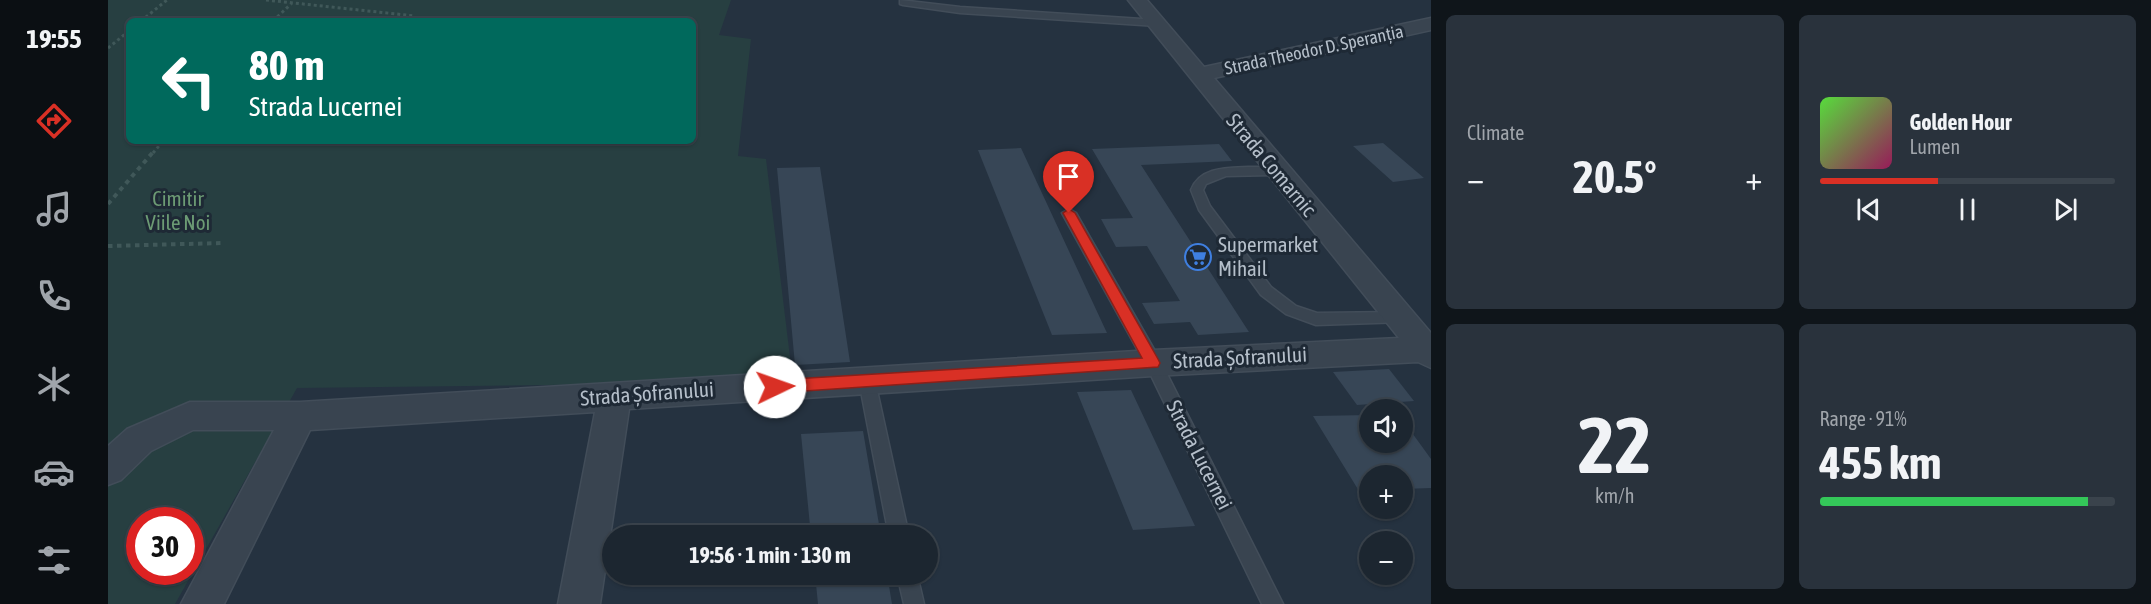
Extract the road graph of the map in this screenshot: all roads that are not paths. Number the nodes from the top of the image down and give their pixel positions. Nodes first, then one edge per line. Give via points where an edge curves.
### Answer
1 (1137, 0) edge
2 (903, 2) dead end
3 (1157, 23) junction
4 (1431, 24) edge
5 (1197, 75) junction
6 (1276, 171) junction
7 (1069, 213) dead end
8 (1399, 318) junction
9 (1428, 352) edge
10 (1153, 363) junction
11 (867, 381) junction
12 (614, 396) junction
13 (300, 416) junction
14 (108, 469) edge
15 (897, 525) edge
16 (910, 585) edge
17 (202, 604) edge
18 (579, 604) edge
19 (914, 604) edge
20 (1273, 604) edge

1 - 3 street, Strada Comarnic
2 - 3 lane via 960,10
3 - 5 street, Strada Comarnic
4 - 5 street, Strada Theodor D. Speranția
5 - 6 street, Strada Comarnic
6 - 8 street, Strada Comarnic
6 - 8 lane via 1226,172 1201,181 1197,190 1204,207 1266,291 1291,310 1316,319
7 - 10 lane, Strada Lucernei
8 - 9 street, Strada Comarnic
9 - 10 street, Strada Șofranului
10 - 11 street, Strada Șofranului
10 - 20 lane, Strada Lucernei
11 - 12 street, Strada Șofranului
11 - 15 lane
12 - 13 street, Strada Șofranului
12 - 18 street
13 - 14 street, Strada Șofranului via 190,416 139,440
13 - 17 street
16 - 19 lane

